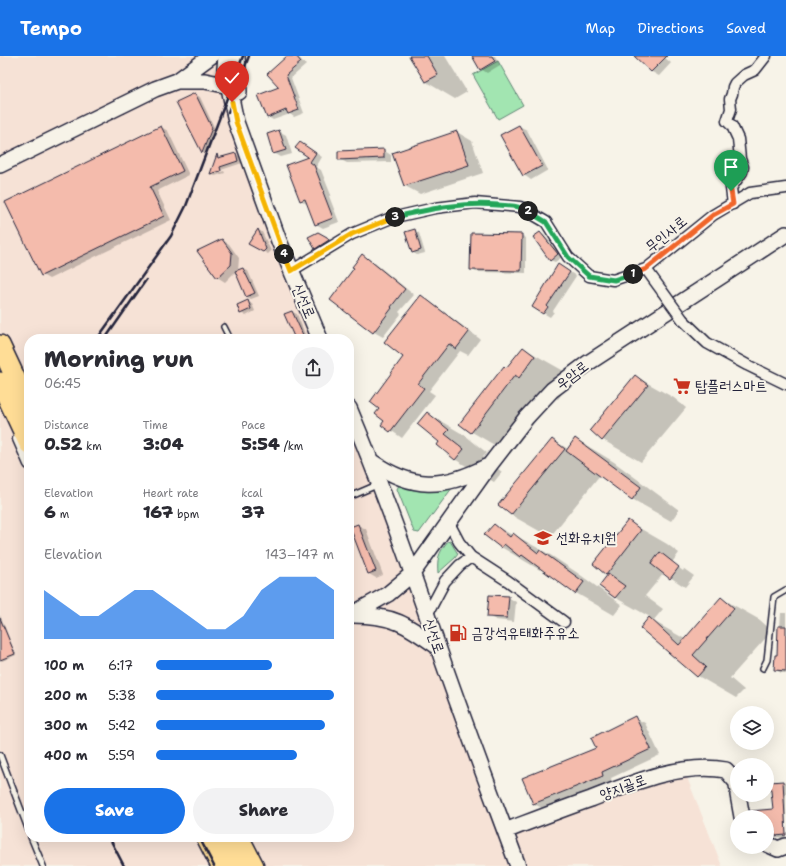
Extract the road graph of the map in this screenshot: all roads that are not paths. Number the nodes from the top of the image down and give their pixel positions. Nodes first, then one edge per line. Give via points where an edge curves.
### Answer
1 (211, 56) edge
2 (226, 56) edge
3 (237, 56) edge
4 (766, 56) edge
5 (177, 81) junction
6 (229, 86) junction
7 (0, 165) edge
8 (786, 188) edge
9 (733, 204) junction
10 (786, 234) edge
11 (279, 241) junction
12 (646, 269) junction
13 (291, 271) junction
14 (224, 327) dead end
15 (228, 334) edge
16 (318, 334) edge
17 (0, 345) edge
18 (0, 362) edge
19 (0, 382) edge
20 (786, 384) edge
21 (24, 397) edge
22 (24, 400) edge
23 (0, 401) edge
24 (354, 420) edge
25 (24, 433) edge
26 (24, 453) edge
27 (372, 462) junction
28 (489, 466) junction
29 (380, 484) junction
30 (354, 495) edge
31 (449, 523) junction
32 (471, 557) junction
33 (412, 574) junction
34 (786, 590) edge
35 (354, 613) edge
36 (354, 615) edge
37 (427, 615) junction
38 (564, 622) dead end
39 (438, 647) junction
40 (763, 668) dead end
41 (0, 755) edge
42 (730, 775) edge
43 (24, 817) edge
44 (505, 831) junction
45 (34, 842) edge
46 (209, 842) edge
47 (214, 842) edge
48 (224, 842) edge
49 (242, 842) edge
50 (247, 842) edge
51 (253, 842) edge
52 (786, 846) edge
53 (774, 847) edge
54 (43, 866) edge
55 (221, 866) edge
56 (226, 866) edge
57 (236, 866) edge
58 (254, 866) edge
59 (259, 866) edge
60 (265, 866) edge
61 (518, 866) edge

1 - 5 main road
2 - 6 main road, 신선로 via 225,68
3 - 11 main road, 신선로 via 242,116
4 - 9 street via 755,70 735,83 730,99 731,109 727,120 738,139 743,169 731,188
5 - 6 main road via 205,81
5 - 7 main road via 155,89
6 - 11 main road, 신선로 via 236,122
8 - 9 street, 무인사로 via 750,193
9 - 12 street, 무인사로 via 713,215
10 - 28 main road, 우암로 via 588,363 552,390 526,418
11 - 13 main road, 신선로
12 - 13 street, 무인사로 via 614,280 589,276 568,257 546,222 520,207 475,203 435,208 391,218 352,234
12 - 20 street, bridge via 683,320 707,343
13 - 16 main road, 신선로
14 - 15 lane
17 - 21 highway
18 - 22 street
19 - 25 highway
23 - 26 street
24 - 27 main road, 신선로
27 - 28 main road via 387,473 420,483 447,482 469,476
27 - 29 main road, 신선로
28 - 31 main road, 우암로
29 - 30 lane
29 - 33 main road, 신선로
31 - 32 street
31 - 33 main road, 우암로
32 - 37 street via 445,581
32 - 38 street
33 - 35 main road, 우암로 via 388,594
33 - 37 main road, 신선로
34 - 40 lane via 774,597 767,660
36 - 39 main road via 371,615 395,620
37 - 39 main road, 신선로
39 - 44 main road, 신선로
41 - 43 lane
42 - 44 main road, 양지골로 via 726,770 712,767 646,777
44 - 61 main road, 신선로
45 - 54 lane
46 - 55 highway
47 - 56 street
48 - 57 highway
49 - 58 highway
50 - 59 street
51 - 60 highway
52 - 53 main road via 778,849

